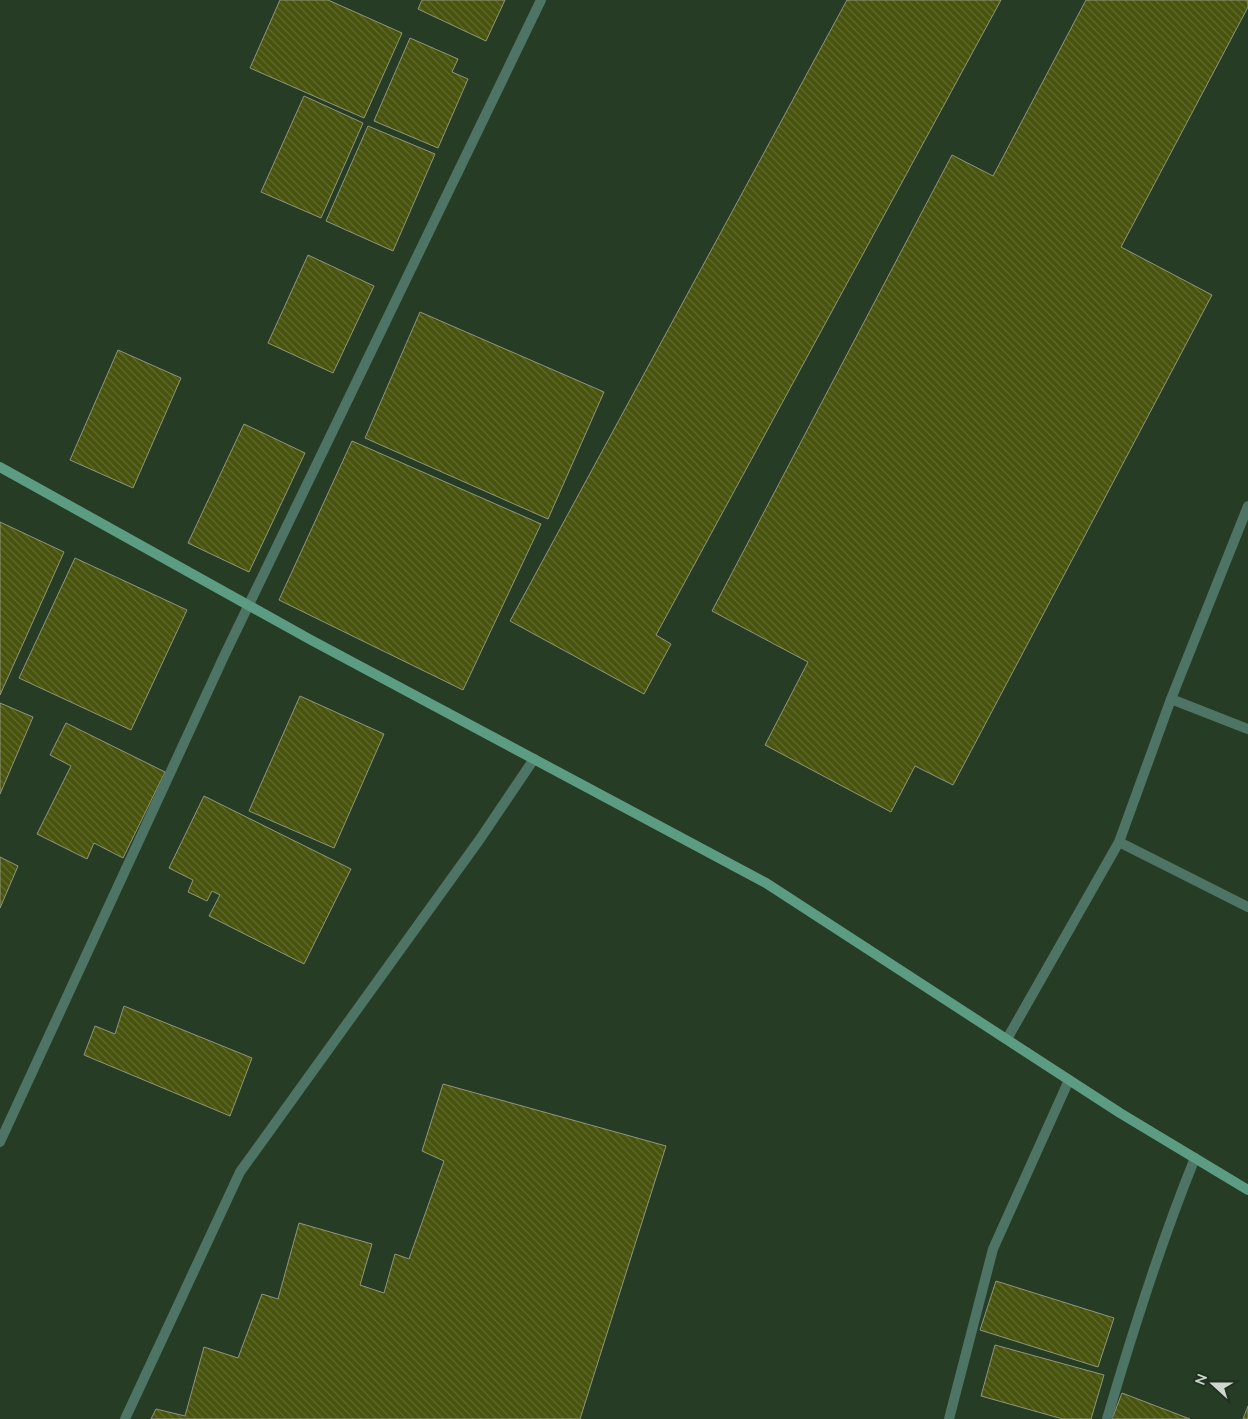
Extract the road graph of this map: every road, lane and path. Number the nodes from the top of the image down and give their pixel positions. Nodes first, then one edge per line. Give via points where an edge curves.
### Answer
1 (541, 0) edge
2 (0, 467) edge
3 (1248, 506) edge
4 (248, 606) junction
5 (1171, 699) junction
6 (1248, 729) edge
7 (534, 759) junction
8 (1119, 842) junction
9 (1248, 907) edge
10 (1007, 1039) junction
11 (1070, 1080) junction
12 (0, 1142) edge
13 (1195, 1158) junction
14 (1248, 1190) edge
15 (125, 1419) edge
16 (949, 1419) edge
17 (1107, 1419) edge

1 - 4 street
2 - 4 street
3 - 5 street
4 - 7 street
4 - 12 street
5 - 6 street
5 - 8 street
7 - 10 street via 766,883
7 - 15 street via 240,1172
8 - 9 street
8 - 10 street
10 - 11 street
11 - 13 street
11 - 16 street via 993,1249
13 - 14 street
13 - 17 street via 1168,1223

